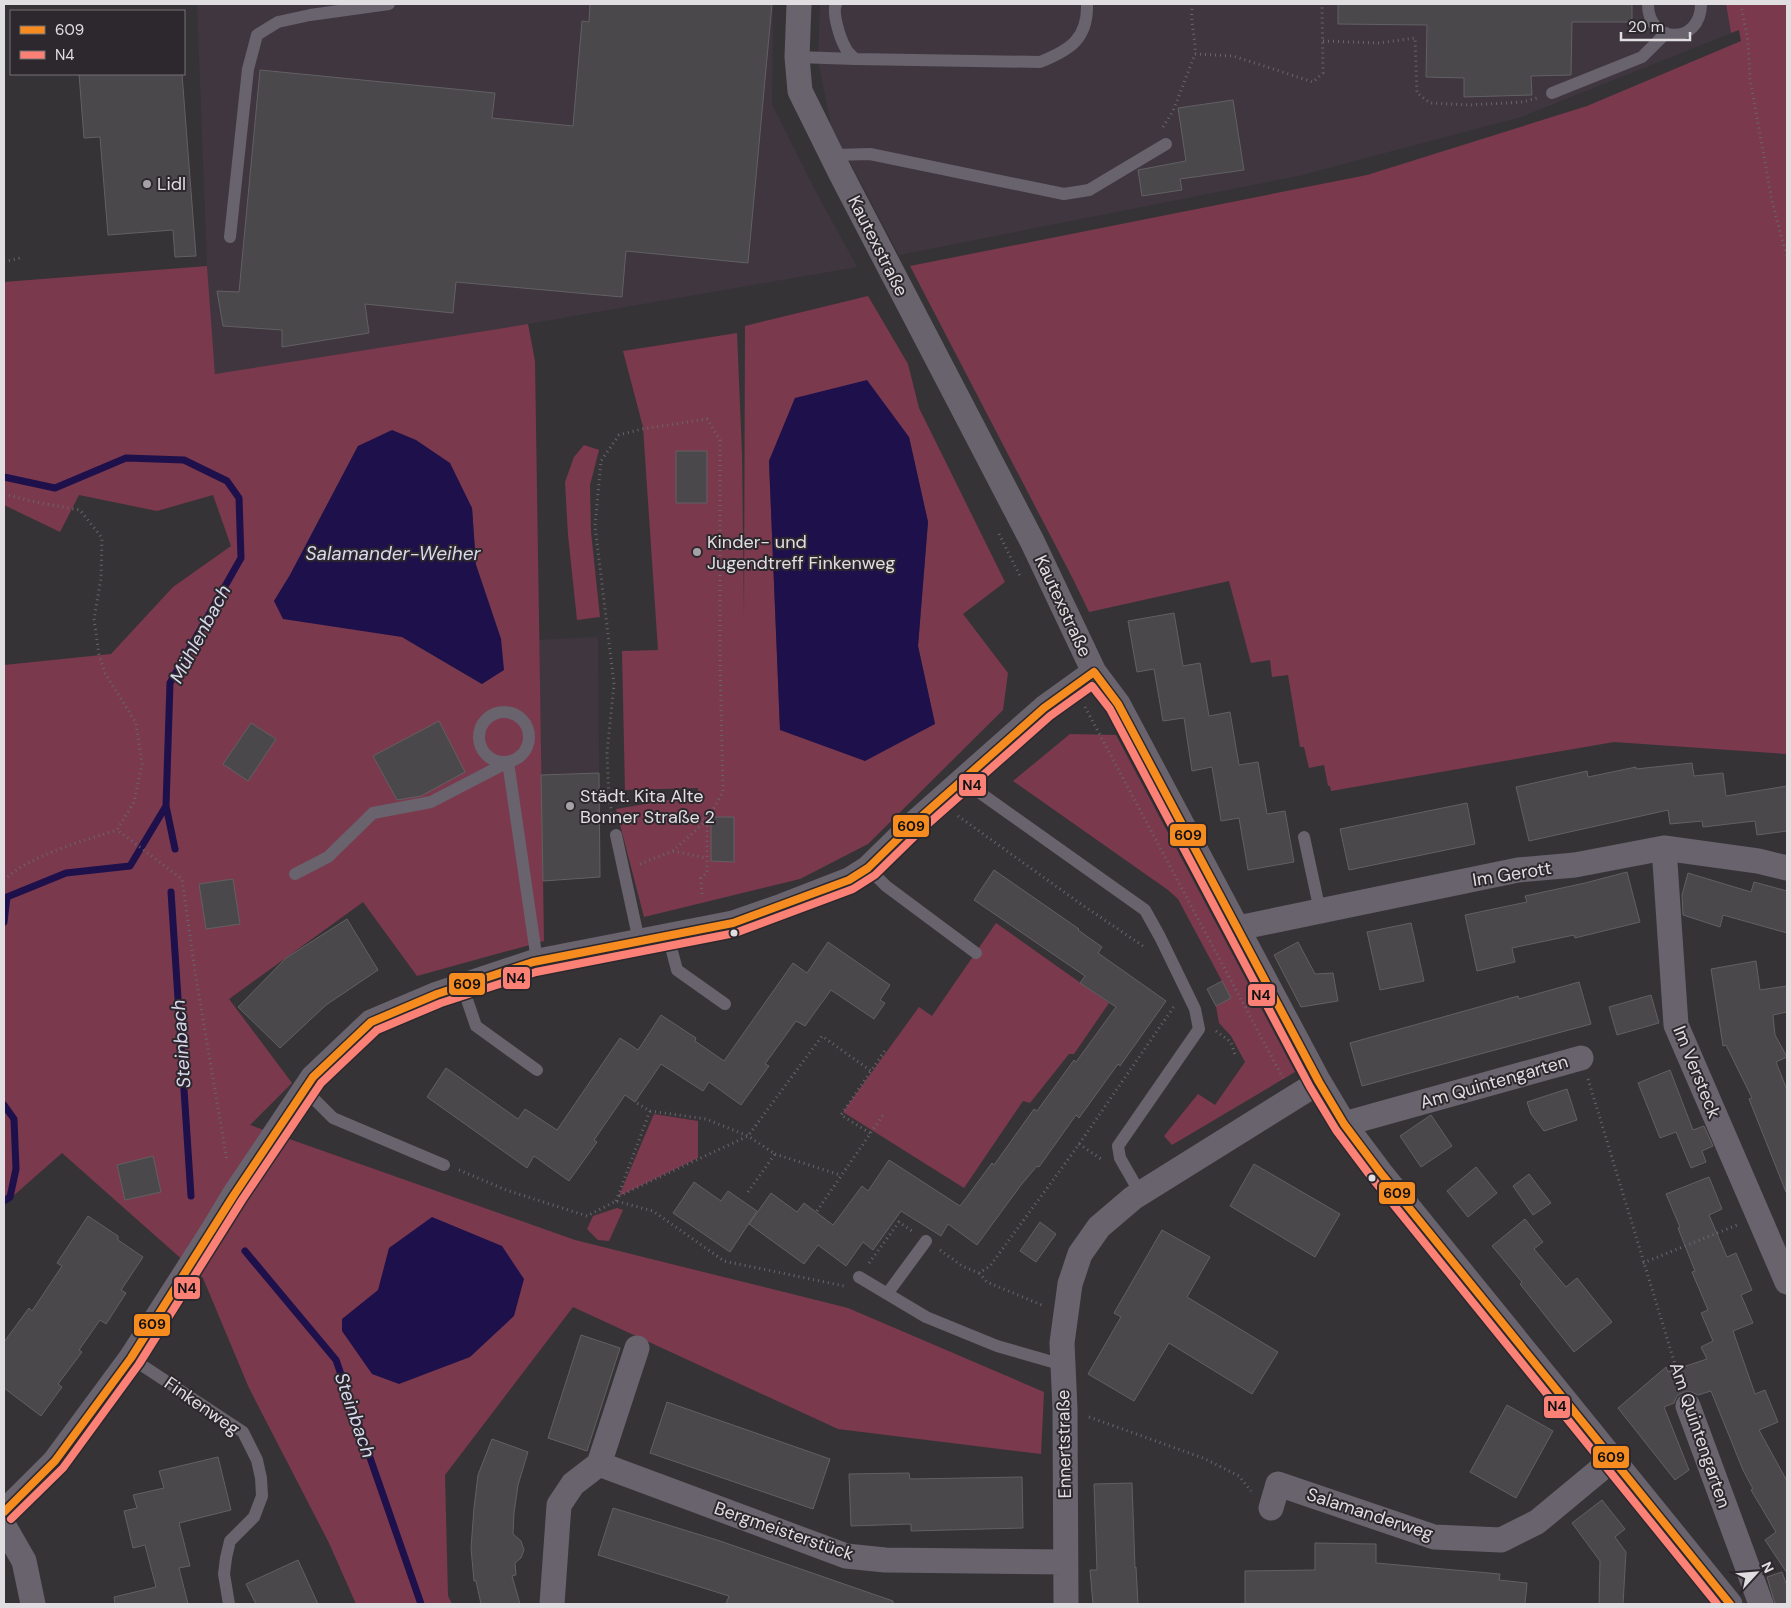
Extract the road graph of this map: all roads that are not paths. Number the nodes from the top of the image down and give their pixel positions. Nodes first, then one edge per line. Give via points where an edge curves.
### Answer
1 (389, 4) edge
2 (799, 4) edge
3 (836, 4) edge
4 (1087, 4) edge
5 (1648, 4) edge
6 (1702, 4) edge
7 (1666, 34) junction
8 (797, 57) junction
9 (855, 60) junction
10 (1554, 92) road end
11 (1166, 144) road end
12 (832, 155) junction
13 (230, 237) dead end
14 (1094, 672) junction
15 (508, 762) junction
16 (962, 780) junction
17 (616, 835) road end
18 (1304, 837) dead end
19 (1664, 848) junction
20 (868, 868) junction
21 (1787, 868) edge
22 (295, 874) dead end
23 (1320, 911) junction
24 (1238, 928) junction
25 (668, 936) junction
26 (639, 940) junction
27 (976, 953) dead end
28 (537, 961) junction
29 (462, 985) junction
30 (725, 1004) dead end
31 (1581, 1058) road end
32 (537, 1070) dead end
33 (1319, 1082) junction
34 (304, 1089) junction
35 (1344, 1124) junction
36 (444, 1165) road end
37 (1140, 1194) junction
38 (926, 1241) road end
39 (859, 1277) road end
40 (1787, 1282) edge
41 (887, 1294) junction
42 (638, 1348) dead end
43 (131, 1358) junction
44 (1063, 1365) junction
45 (1688, 1406) road end
46 (1613, 1459) junction
47 (599, 1464) junction
48 (1271, 1508) road end
49 (4, 1512) edge
50 (4, 1526) edge
51 (1065, 1562) junction
52 (33, 1604) edge
53 (229, 1604) edge
54 (552, 1604) edge
55 (1066, 1604) edge
56 (1730, 1604) edge
57 (1761, 1604) edge

1 - 13 lane via 278,22 257,35 248,69
2 - 8 street, Kautexstraße
3 - 9 lane via 838,29 845,48
4 - 9 lane via 1088,18 1082,35 1064,52 1040,62
5 - 7 lane via 1651,20
6 - 7 lane via 1700,19 1692,29 1676,35
7 - 10 lane via 1642,57
8 - 9 lane
8 - 12 street, Kautexstraße via 800,91
11 - 12 lane via 1089,190 1064,194 870,154
12 - 14 street, Kautexstraße via 1032,541
14 - 16 street via 1044,708
14 - 24 street, Kautexstraße via 1118,704
15 - 15 lane via 523,754 530,739 525,722 518,716 503,712 488,718 480,731 480,739 481,747 492,759
15 - 22 lane via 431,802 373,813 328,857
15 - 28 lane
16 - 20 street
16 - 37 lane via 1145,910 1195,1009 1199,1029 1118,1146 1120,1158
17 - 26 lane
18 - 23 lane
19 - 21 street, Im Gerott
19 - 23 street, Im Gerott via 1575,865 1518,870
19 - 40 street, Im Versteck via 1676,1025
20 - 25 street via 849,880 782,906 732,923
20 - 27 lane via 886,886
23 - 24 street, Im Gerott
24 - 33 street, Kautexstraße
25 - 26 street
25 - 30 lane via 677,970
26 - 28 street
28 - 29 street
29 - 32 lane via 476,1026
29 - 34 street via 371,1022
31 - 35 street, Am Quintengarten
33 - 35 street, Kautexstraße
33 - 37 street, Ennertstraße
34 - 36 lane via 333,1118
34 - 43 street
35 - 46 street, Kautexstraße
37 - 44 street, Ennertstraße via 1099,1227 1080,1254 1070,1284 1062,1343
38 - 41 lane
39 - 41 lane
41 - 44 lane via 926,1317 997,1346
42 - 47 street
43 - 49 street via 55,1461
43 - 53 lane, Finkenweg via 243,1432 256,1460 262,1496 254,1516 230,1541 224,1574
44 - 51 street, Ennertstraße
45 - 57 street, Am Quintengarten
46 - 48 street, Salamanderweg via 1537,1522 1501,1540 1434,1537 1278,1484
46 - 56 street, Kautexstraße
47 - 51 street, Bergmeisterstück via 846,1556 885,1560
47 - 54 street via 573,1484 559,1505
50 - 52 street via 24,1561
51 - 55 street, Ennertstraße

